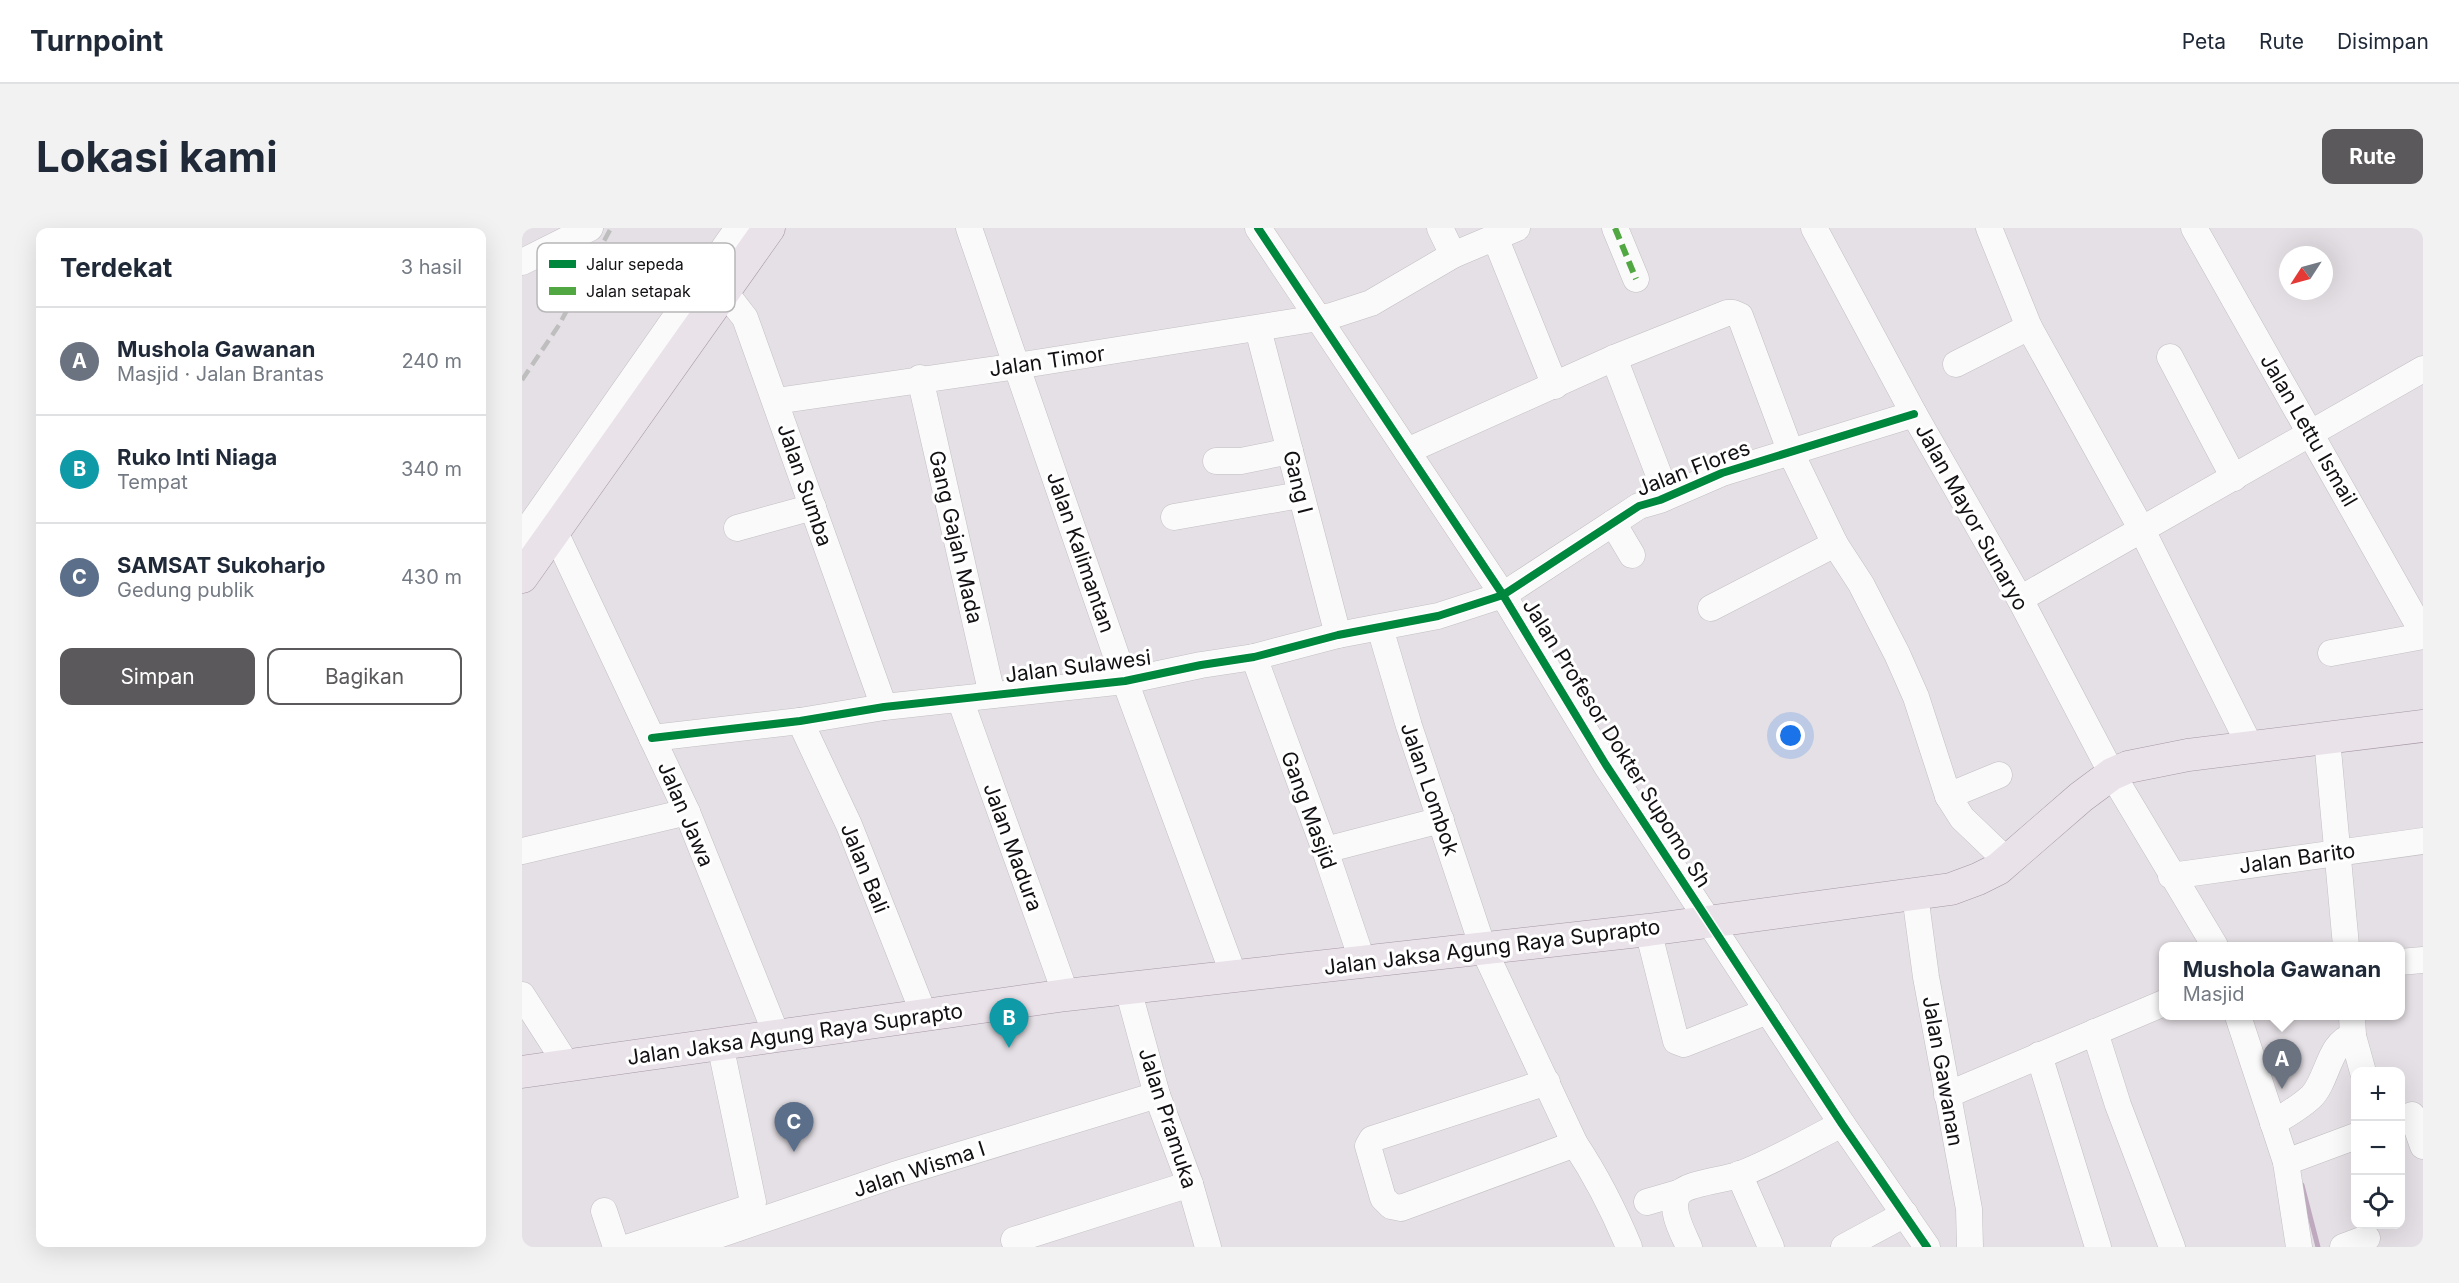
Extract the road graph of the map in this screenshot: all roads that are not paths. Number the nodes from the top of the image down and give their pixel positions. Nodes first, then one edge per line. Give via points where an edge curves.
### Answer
1 (590, 228) edge
2 (738, 228) edge
3 (769, 228) edge
4 (969, 228) edge
5 (1258, 228) edge
6 (1440, 228) edge
7 (1615, 228) edge
8 (1814, 228) edge
9 (1989, 228) edge
10 (2194, 228) edge
11 (1506, 232) edge
12 (560, 243) edge
13 (732, 243) edge
14 (537, 254) edge
15 (1453, 255) junction
16 (522, 262) edge
17 (735, 263) edge
18 (1636, 279) dead end
19 (735, 308) edge
20 (695, 312) edge
21 (1318, 318) junction
22 (2029, 327) junction
23 (1258, 328) junction
24 (2170, 357) dead end
25 (1614, 358) junction
26 (1956, 364) dead end
27 (1017, 366) junction
28 (2423, 369) edge
29 (920, 378) junction
30 (1555, 386) junction
31 (776, 400) junction
32 (1914, 414) junction
33 (2311, 434) junction
34 (1424, 444) junction
35 (1290, 451) junction
36 (1791, 453) junction
37 (1216, 461) dead end
38 (2234, 478) junction
39 (1300, 495) junction
40 (1667, 496) junction
41 (813, 507) junction
42 (1173, 517) dead end
43 (546, 523) junction
44 (1613, 523) junction
45 (737, 528) dead end
46 (2142, 530) junction
47 (522, 537) edge
48 (1835, 544) junction
49 (1632, 555) dead end
50 (522, 577) edge
51 (1503, 595) junction
52 (2020, 600) junction
53 (1711, 608) dead end
54 (1380, 628) junction
55 (1338, 635) junction
56 (2423, 635) edge
57 (2331, 653) dead end
58 (1254, 657) junction
59 (1125, 681) junction
60 (992, 695) junction
61 (960, 699) junction
62 (884, 707) junction
63 (801, 721) junction
64 (2423, 726) edge
65 (652, 738) junction
66 (2327, 738) junction
67 (2250, 746) junction
68 (2112, 774) junction
69 (1999, 775) dead end
70 (1948, 796) junction
71 (687, 812) junction
72 (1441, 820) junction
73 (2423, 841) edge
74 (522, 850) edge
75 (1325, 850) junction
76 (2338, 853) junction
77 (2007, 861) junction
78 (2171, 876) junction
79 (1915, 895) junction
80 (1709, 921) junction
81 (1647, 930) junction
82 (2212, 942) edge
83 (2346, 942) edge
84 (1483, 948) junction
85 (2423, 960) edge
86 (2405, 962) edge
87 (1363, 963) junction
88 (1234, 976) junction
89 (1128, 989) junction
90 (522, 994) edge
91 (1066, 995) junction
92 (2159, 1005) edge
93 (1768, 1011) junction
94 (925, 1017) junction
95 (2240, 1020) edge
96 (2353, 1026) edge
97 (2095, 1032) junction
98 (777, 1036) junction
99 (720, 1044) junction
100 (2039, 1056) junction
101 (567, 1065) junction
102 (2362, 1067) edge
103 (522, 1072) edge
104 (1547, 1082) junction
105 (1157, 1095) junction
106 (1947, 1095) junction
107 (2412, 1115) edge
108 (2277, 1120) junction
109 (1842, 1124) junction
110 (2351, 1138) edge
111 (1575, 1144) junction
112 (2423, 1146) edge
113 (2286, 1162) junction
114 (1739, 1174) junction
115 (1190, 1184) junction
116 (1678, 1193) junction
117 (1647, 1202) dead end
118 (604, 1211) dead end
119 (1905, 1214) junction
120 (2367, 1238) dead end
121 (1014, 1240) dead end
122 (2297, 1246) edge
123 (616, 1247) edge
124 (629, 1247) edge
125 (683, 1247) edge
126 (1208, 1247) edge
127 (1629, 1247) edge
128 (1689, 1247) edge
129 (1771, 1247) edge
130 (1844, 1247) edge
131 (1927, 1247) edge
132 (1970, 1247) edge
133 (2098, 1247) edge
134 (2172, 1247) edge
135 (2343, 1247) edge

1 - 12 street
2 - 13 street
3 - 17 main road
4 - 27 street, Jalan Kalimantan
5 - 21 street, Jalan Profesor Dokter Supomo Sh
6 - 15 street
7 - 18 street
8 - 32 street, Jalan Mayor Sunaryo
9 - 22 street
10 - 33 street, Jalan Lettu Ismail
11 - 15 street, Jalan Timor
11 - 30 street
14 - 16 street
15 - 21 street, Jalan Timor via 1365,305
19 - 31 street, Jalan Sumba via 745,318
20 - 43 main road
21 - 23 street, Jalan Timor
21 - 34 street, Jalan Profesor Dokter Supomo Sh
22 - 26 street
22 - 46 street
23 - 27 street, Jalan Timor
23 - 35 street, Gang I
24 - 38 street
25 - 30 street
25 - 36 street via 1727,314 1736,314 1743,321
25 - 40 street
27 - 29 street, Jalan Timor
27 - 59 street, Jalan Kalimantan
28 - 33 street
29 - 31 street, Jalan Timor
29 - 60 street, Gang Gajah Mada
30 - 34 street
31 - 41 street, Jalan Sumba
32 - 36 street, Jalan Flores
32 - 52 street, Jalan Mayor Sunaryo
33 - 38 street
33 - 56 street, Jalan Lettu Ismail
34 - 51 street, Jalan Profesor Dokter Supomo Sh
35 - 37 street via 1241,461
35 - 39 street, Gang I
36 - 40 street, Jalan Flores via 1722,473
36 - 48 street
38 - 46 street
39 - 42 street
39 - 55 street, Gang I
40 - 44 street, Jalan Flores via 1639,506
41 - 45 street
41 - 62 street, Jalan Sumba
43 - 47 street
43 - 50 main road
43 - 65 street, Jalan Jawa
44 - 49 street
44 - 51 street, Jalan Flores
46 - 52 street
46 - 67 street
48 - 53 street
48 - 70 street via 1862,584 1897,654 1916,698
51 - 54 street, Jalan Sulawesi
51 - 80 street, Jalan Profesor Dokter Supomo Sh via 1606,765
52 - 68 street, Jalan Mayor Sunaryo
54 - 55 street, Jalan Sulawesi
54 - 72 street, Jalan Lombok
55 - 58 street, Jalan Sulawesi
56 - 57 street
58 - 59 street, Jalan Sulawesi
58 - 75 street, Gang Masjid
59 - 60 street, Jalan Sulawesi
59 - 88 street, Jalan Kalimantan
60 - 61 street, Jalan Sulawesi
61 - 62 street, Jalan Sulawesi
61 - 91 street, Jalan Madura
62 - 63 street, Jalan Sulawesi
63 - 65 street, Jalan Sulawesi
63 - 94 street, Jalan Bali via 849,825
64 - 66 main road, Jalan Jaksa Agung Raya Suprapto
65 - 71 street, Jalan Jawa
66 - 67 main road, Jalan Jaksa Agung Raya Suprapto
66 - 76 street
67 - 68 main road, Jalan Jaksa Agung Raya Suprapto via 2167,758
68 - 77 main road, Jalan Jaksa Agung Raya Suprapto
68 - 78 street, Jalan Mayor Sunaryo
69 - 70 street
70 - 77 street via 1962,818
71 - 74 street
71 - 98 street, Jalan Jawa
72 - 75 street
72 - 84 street, Jalan Lombok
73 - 76 street, Jalan Barito
75 - 87 street, Gang Masjid
76 - 78 street, Jalan Barito
76 - 83 street
77 - 79 main road, Jalan Jaksa Agung Raya Suprapto via 1952,889
78 - 82 street, Jalan Mayor Sunaryo
79 - 80 main road, Jalan Jaksa Agung Raya Suprapto
79 - 106 street, Jalan Gawanan
80 - 81 main road, Jalan Jaksa Agung Raya Suprapto
80 - 93 street, Jalan Profesor Dokter Supomo Sh
81 - 84 main road, Jalan Jaksa Agung Raya Suprapto
81 - 93 street via 1676,1041 1684,1044
84 - 87 main road, Jalan Jaksa Agung Raya Suprapto
84 - 104 street, Jalan Lombok
85 - 86 street
87 - 88 main road, Jalan Jaksa Agung Raya Suprapto
88 - 89 main road, Jalan Jaksa Agung Raya Suprapto
89 - 91 main road, Jalan Jaksa Agung Raya Suprapto
89 - 105 street, Jalan Pramuka
90 - 101 street
91 - 94 main road, Jalan Jaksa Agung Raya Suprapto
92 - 97 street
93 - 109 street, Jalan Profesor Dokter Supomo Sh
94 - 98 main road, Jalan Jaksa Agung Raya Suprapto
95 - 108 street
96 - 102 street
96 - 108 street via 2341,1041 2320,1085 2304,1102
97 - 100 street
97 - 134 street
98 - 99 main road, Jalan Jaksa Agung Raya Suprapto
99 - 101 main road, Jalan Jaksa Agung Raya Suprapto
99 - 124 street via 751,1207
100 - 106 street
100 - 133 street
101 - 103 main road, Jalan Jaksa Agung Raya Suprapto
104 - 111 street, Jalan Lombok
104 - 111 street via 1372,1139 1368,1146 1383,1198 1391,1206 1401,1208
105 - 115 street, Jalan Pramuka
105 - 125 street, Jalan Wisma I via 894,1176
106 - 132 street, Jalan Gawanan via 1969,1209
107 - 112 street
108 - 113 street
109 - 114 street
109 - 119 street, Jalan Profesor Dokter Supomo Sh
110 - 113 street
111 - 127 street, Jalan Lombok
113 - 122 street
114 - 116 street
114 - 129 street
115 - 121 street
115 - 126 street, Jalan Pramuka
116 - 117 street
116 - 128 street via 1676,1215
118 - 123 street
119 - 130 street
119 - 131 street, Jalan Profesor Dokter Supomo Sh
120 - 135 street

